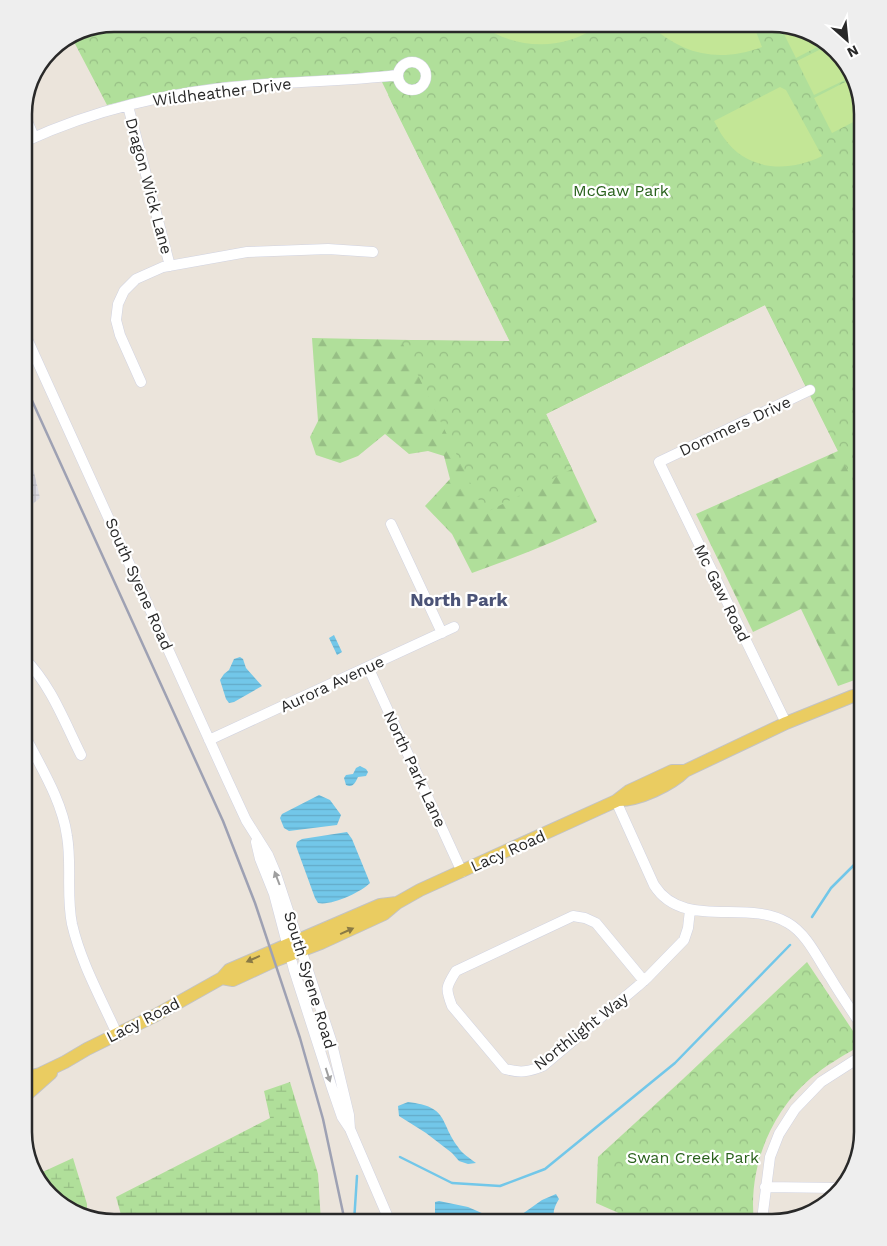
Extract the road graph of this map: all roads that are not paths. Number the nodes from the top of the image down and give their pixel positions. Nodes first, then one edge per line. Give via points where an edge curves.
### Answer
1 (398, 75) dead end
2 (128, 106) junction
3 (33, 137) edge
4 (373, 252) dead end
5 (170, 266) junction
6 (33, 351) edge
7 (141, 382) dead end
8 (810, 390) dead end
9 (659, 462) joint
10 (391, 524) dead end
11 (454, 628) dead end
12 (442, 633) junction
13 (32, 667) edge
14 (368, 667) junction
15 (854, 695) edge
16 (786, 723) junction
17 (209, 740) junction
18 (32, 751) edge
19 (81, 755) dead end
20 (618, 801) junction
21 (462, 872) junction
22 (690, 910) junction
23 (295, 947) junction
24 (644, 981) junction
25 (854, 1014) edge
26 (117, 1034) junction
27 (854, 1061) edge
28 (65, 1062) junction
29 (32, 1076) edge
30 (32, 1090) edge
31 (765, 1187) junction
32 (831, 1188) edge
33 (386, 1213) edge
34 (763, 1214) edge

1 - 2 street, Wildheather Drive via 225,88
2 - 3 street, Wildheather Drive
2 - 5 street, Dragon Wick Lane
4 - 5 street via 328,249 247,252
5 - 7 street via 136,278 118,304 116,320 120,335
6 - 17 street, South Syene Road
8 - 9 street, Dommers Drive
9 - 16 street, Mc Gaw Road
10 - 12 street
11 - 12 street, Aurora Avenue
12 - 14 street, Aurora Avenue
13 - 19 street via 48,688
14 - 17 street, Aurora Avenue
14 - 21 street, North Park Lane
15 - 16 main road, Lacy Road
16 - 20 main road, Lacy Road via 685,771 676,780 630,800
17 - 23 street, South Syene Road via 255,836 260,859
18 - 26 street via 65,823 72,924 87,968
20 - 21 main road, Lacy Road
20 - 22 street via 657,889 669,902
21 - 23 main road, Lacy Road via 397,903 384,914
22 - 24 street, Northlight Way via 684,940
22 - 25 street via 756,912 788,923 799,931
23 - 26 main road, Lacy Road via 233,980 222,978
23 - 33 street, South Syene Road via 294,970 332,1088
24 - 24 street, Northlight Way via 542,1066 529,1072 505,1068 452,1006 447,986 456,971 573,916 596,923
26 - 28 main road, Lacy Road
27 - 31 street via 821,1082 795,1109 779,1134 770,1157
28 - 29 main road, Lacy Road
28 - 30 main road, Lacy Road
31 - 32 street
31 - 34 street

